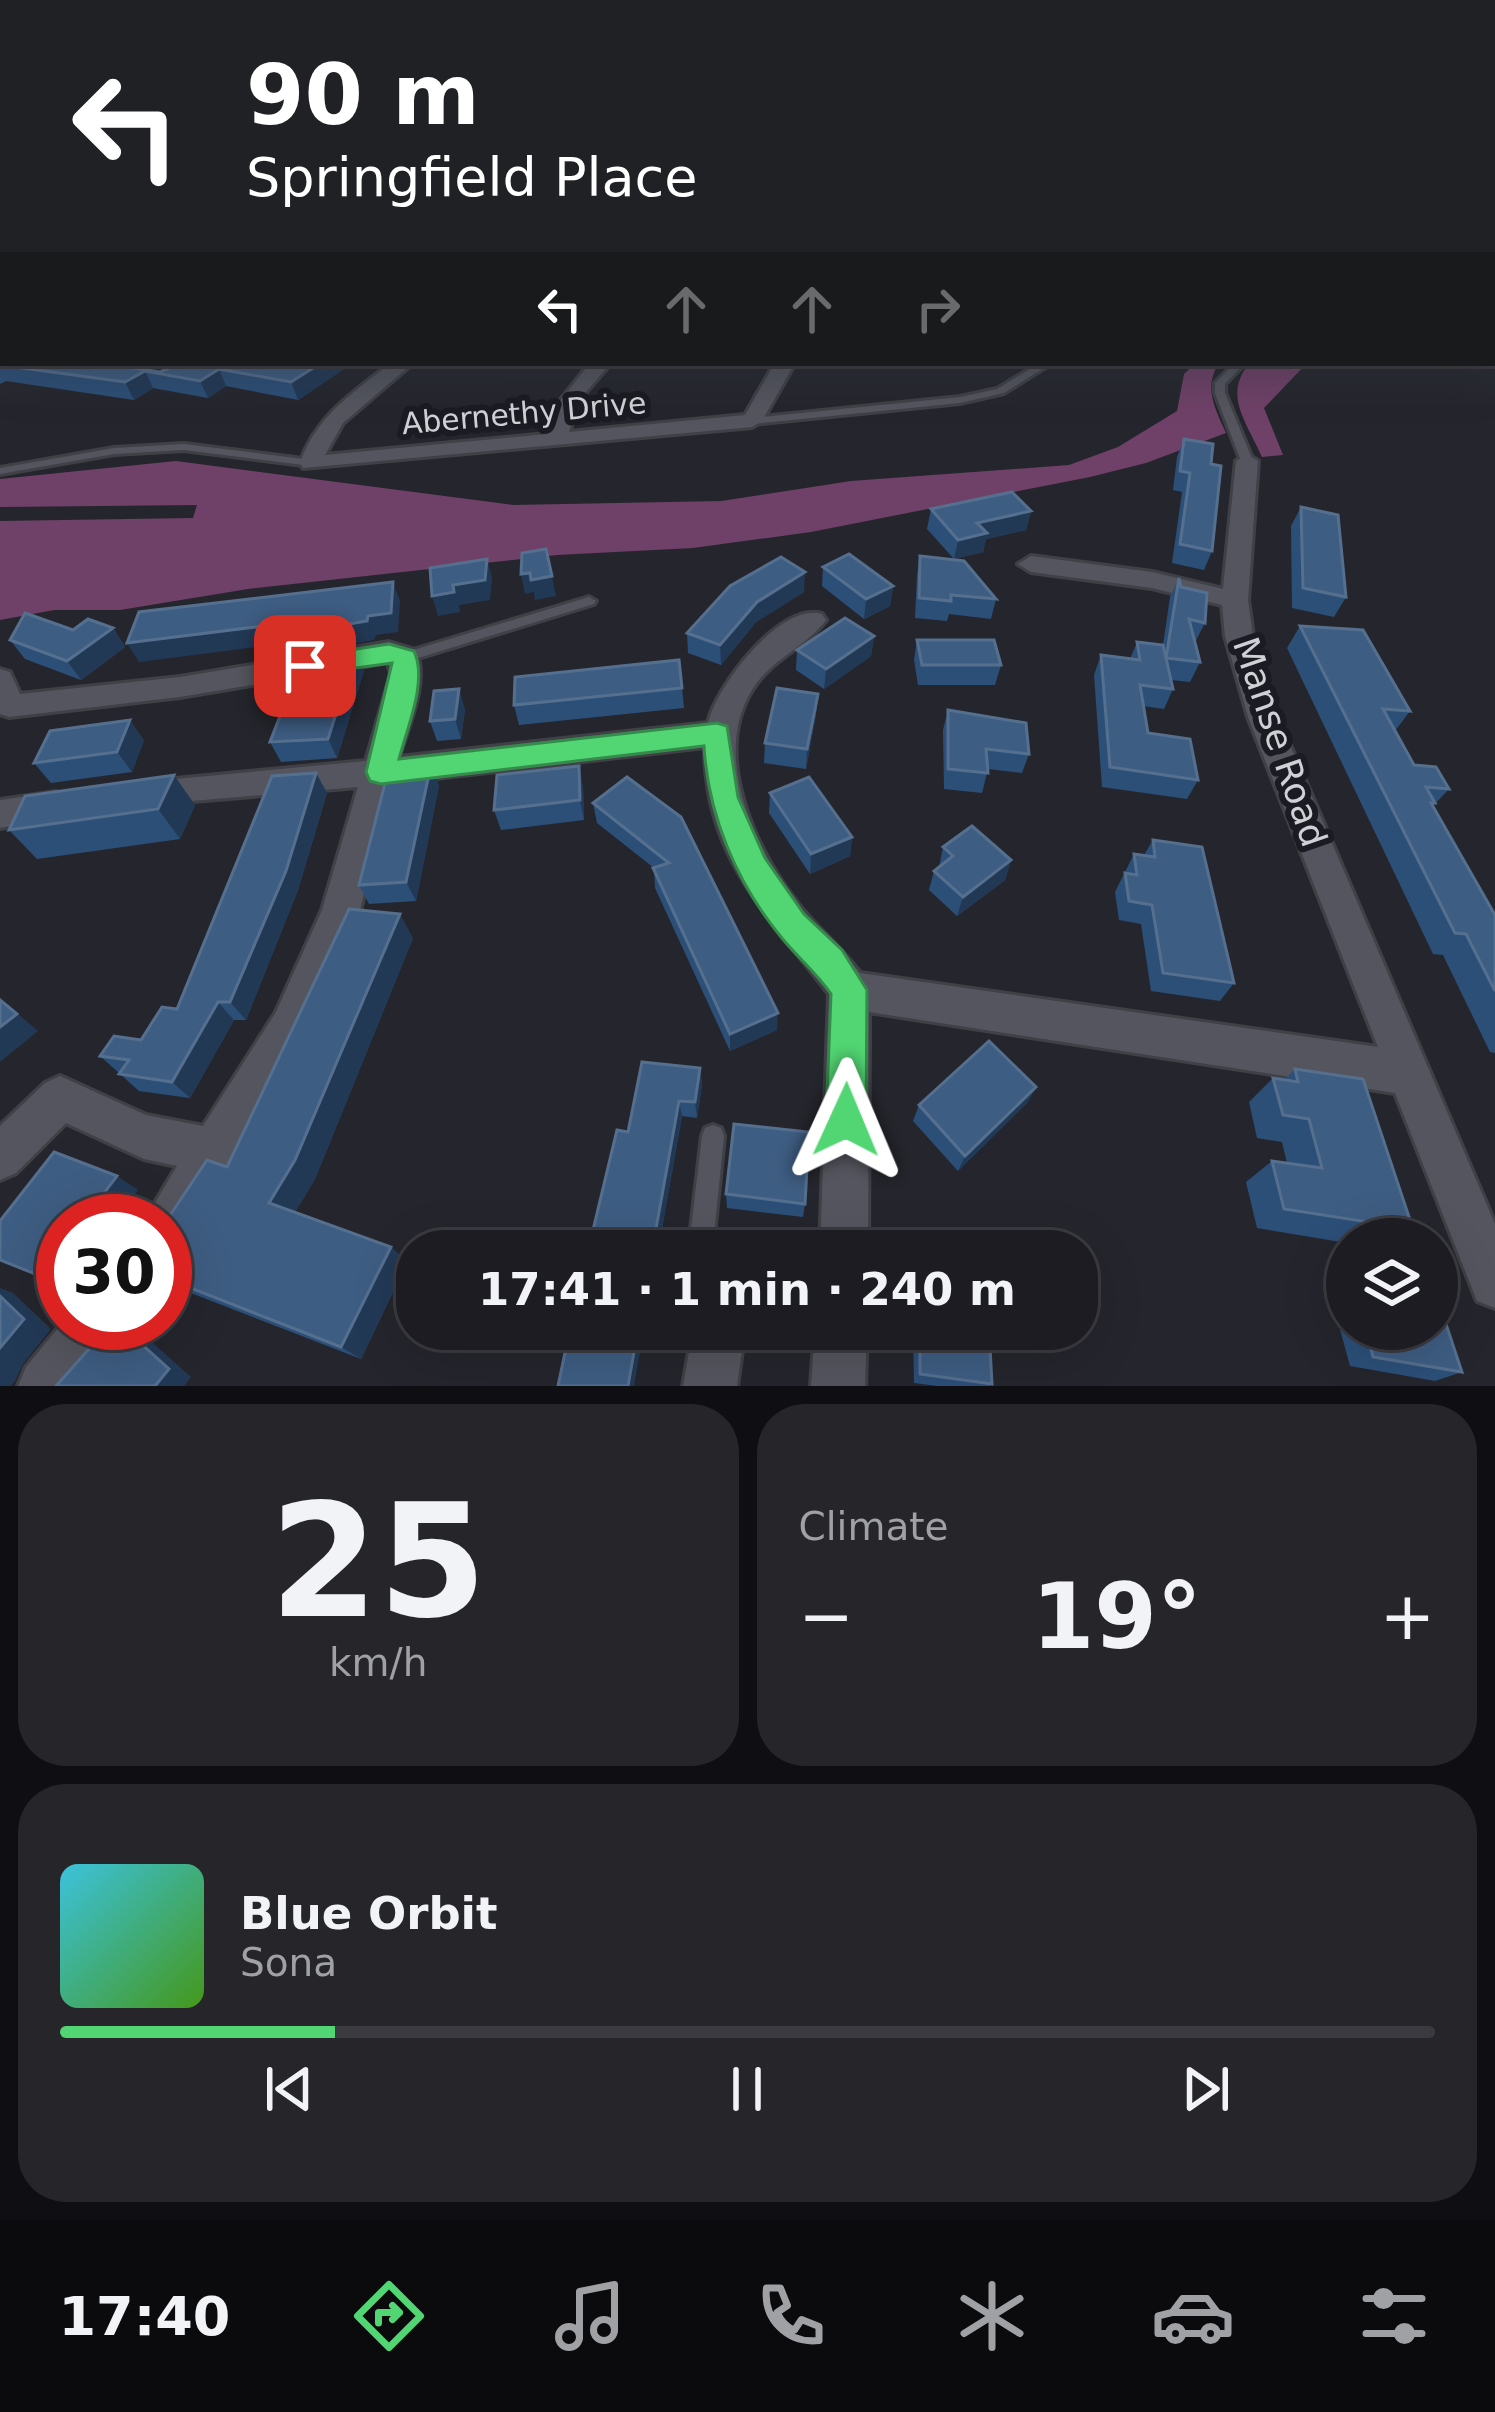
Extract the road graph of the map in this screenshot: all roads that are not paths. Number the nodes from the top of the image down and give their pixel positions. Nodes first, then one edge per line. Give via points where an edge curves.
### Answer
1 (598, 366) edge
2 (783, 366) edge
3 (1042, 366) edge
4 (1237, 366) edge
5 (396, 369) edge
6 (752, 421) junction
7 (558, 440) junction
8 (1247, 460) joint
9 (311, 464) junction
10 (0, 471) edge
11 (1046, 560) dead end
12 (1235, 600) junction
13 (589, 601) dead end
14 (812, 620) dead end
15 (405, 657) junction
16 (0, 679) edge
17 (717, 734) junction
18 (381, 772) junction
19 (0, 814) edge
20 (849, 990) junction
21 (1407, 1072) junction
22 (713, 1136) dead end
23 (217, 1151) junction
24 (0, 1157) edge
25 (188, 1194) edge
26 (703, 1230) edge
27 (844, 1230) edge
28 (1495, 1283) edge
29 (74, 1350) edge
30 (716, 1350) edge
31 (840, 1350) edge
32 (45, 1386) edge
33 (710, 1386) edge
34 (838, 1386) edge

1 - 7 street via 567,400
2 - 6 street
3 - 6 lane, Abernethy Drive via 1000,392 960,400
4 - 8 lane, Manse Road via 1220,383
5 - 9 street via 333,420 316,440
6 - 7 street, Abernethy Drive
7 - 9 street, Abernethy Drive
8 - 12 street, Manse Road
9 - 10 lane, Abernethy Drive via 167,448
11 - 12 street
12 - 21 street, Manse Road via 1263,717
13 - 15 lane
14 - 17 street via 772,644 738,682
15 - 16 street via 389,652 28,705 9,706
15 - 18 street
17 - 18 street
17 - 20 street via 722,797 752,866
18 - 19 street via 187,786
18 - 23 street via 341,910 291,1026
20 - 21 street
20 - 27 street
21 - 28 street, Manse Road
22 - 26 lane
23 - 24 street via 145,1137 60,1098
23 - 25 street
29 - 32 street
30 - 33 street
31 - 34 street

